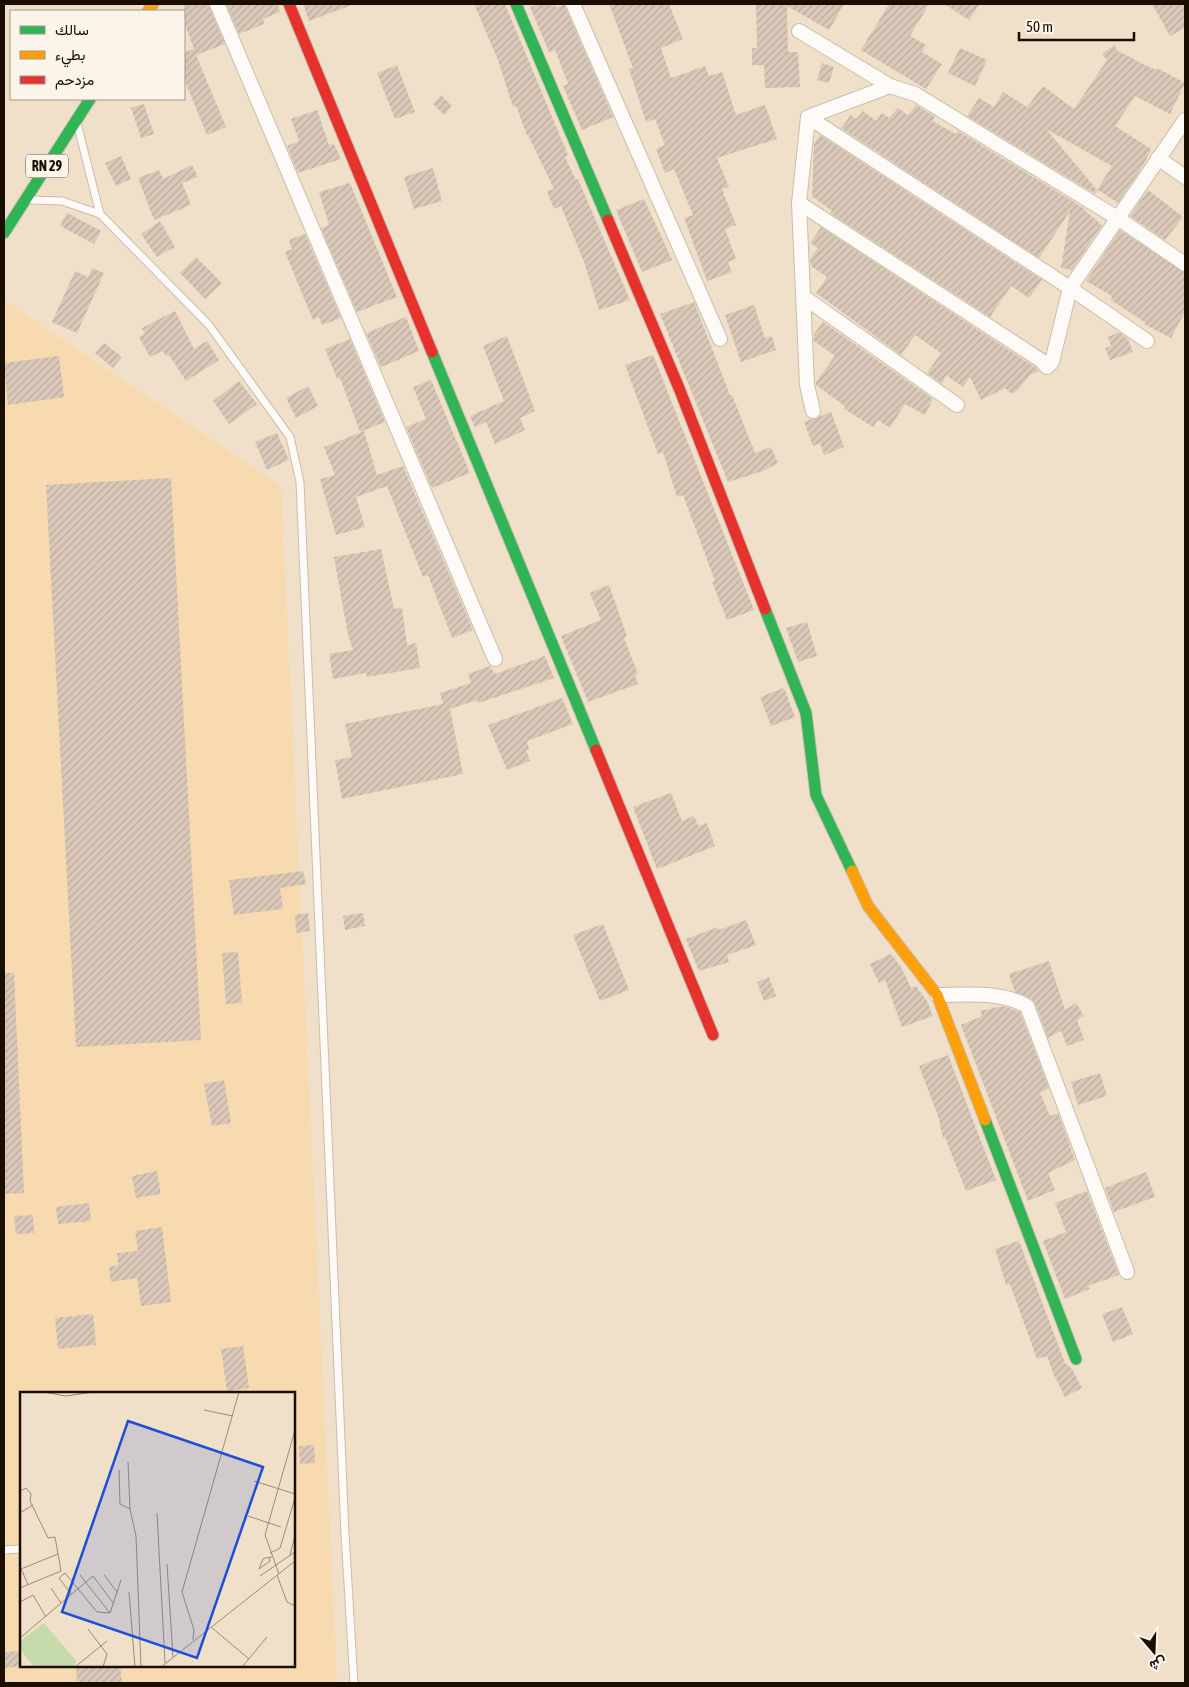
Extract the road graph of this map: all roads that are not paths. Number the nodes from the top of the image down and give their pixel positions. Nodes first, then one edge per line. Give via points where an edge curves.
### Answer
1 (217, 4) edge
2 (289, 4) edge
3 (516, 4) edge
4 (573, 4) edge
5 (799, 31) dead end
6 (890, 86) junction
7 (89, 100) edge
8 (808, 117) junction
9 (76, 118) junction
10 (1185, 120) edge
11 (1158, 158) junction
12 (1185, 177) edge
13 (25, 200) junction
14 (799, 203) junction
15 (100, 214) junction
16 (1119, 219) junction
17 (4, 233) edge
18 (1185, 264) edge
19 (1070, 288) junction
20 (805, 298) junction
21 (720, 339) dead end
22 (1147, 341) dead end
23 (957, 405) dead end
24 (813, 411) dead end
25 (494, 659) dead end
26 (937, 994) junction
27 (713, 1036) dead end
28 (1127, 1272) dead end
29 (1076, 1359) dead end
30 (20, 1549) edge
31 (4, 1550) edge
32 (354, 1683) edge

1 - 25 street
2 - 27 street
3 - 26 street via 679,388 806,713 816,795 868,906
4 - 21 street
5 - 6 street
6 - 8 street
6 - 16 street via 915,94
7 - 9 street, RN 29
8 - 14 street
8 - 19 street
9 - 13 street, RN 29
9 - 15 lane
10 - 11 street
11 - 12 street
11 - 16 street
13 - 15 lane via 62,201
13 - 17 street, RN 29
14 - 19 street via 1042,360 1046,367 1052,362
14 - 20 street
15 - 32 lane via 209,325 290,437 300,482 340,1435
16 - 18 street
16 - 19 street
19 - 22 street
20 - 23 street
20 - 24 street via 807,385
26 - 28 street via 1014,998 1027,1006
26 - 29 street
30 - 31 lane

